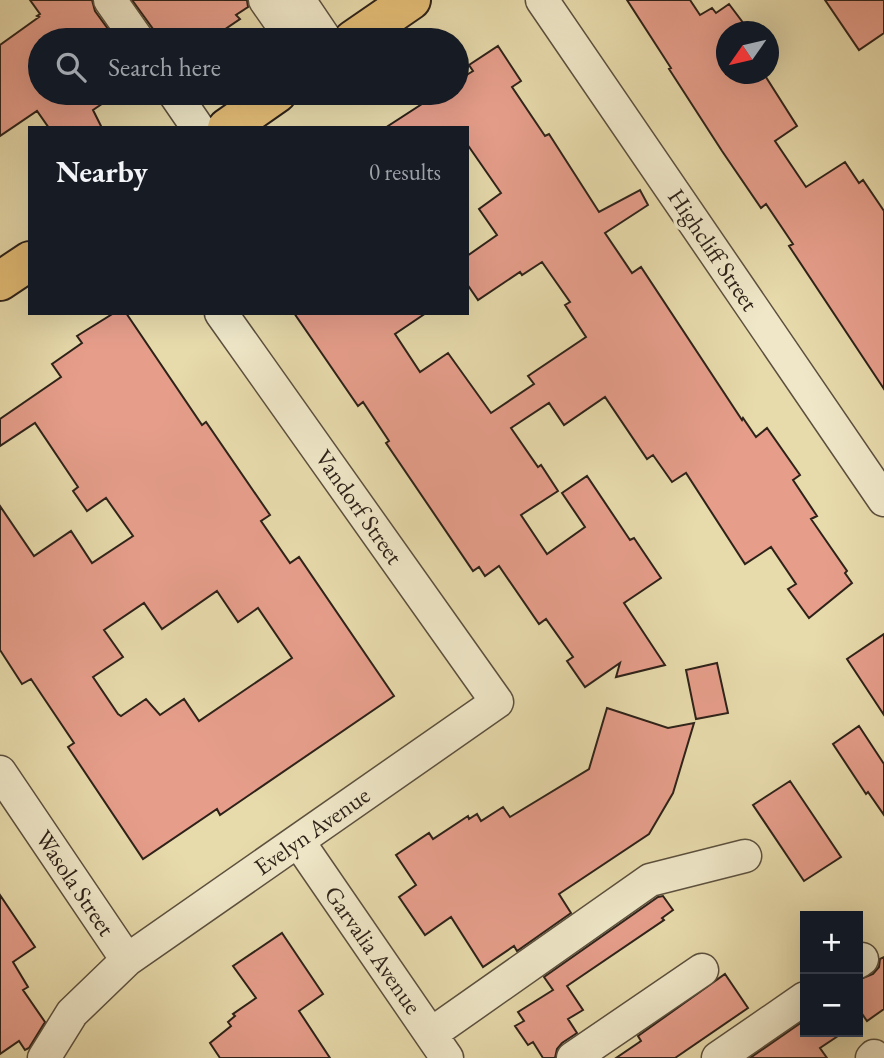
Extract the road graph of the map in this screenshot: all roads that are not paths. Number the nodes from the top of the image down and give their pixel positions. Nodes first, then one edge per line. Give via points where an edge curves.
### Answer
1 (110, 0) edge
2 (265, 0) edge
3 (299, 0) edge
4 (411, 0) edge
5 (542, 0) edge
6 (130, 28) edge
7 (285, 28) edge
8 (318, 28) edge
9 (370, 28) edge
10 (182, 105) edge
11 (260, 105) edge
12 (197, 126) edge
13 (230, 126) edge
14 (28, 262) edge
15 (0, 281) edge
16 (222, 315) edge
17 (884, 500) edge
18 (497, 702) joint
19 (0, 772) edge
20 (298, 841) junction
21 (745, 856) dead end
22 (127, 960) junction
23 (702, 970) dead end
24 (800, 1001) edge
25 (439, 1046) edge
26 (44, 1058) edge
27 (573, 1058) edge
28 (718, 1058) edge

1 - 6 street
2 - 7 street
3 - 8 street
4 - 9 main road
5 - 17 street, Highcliff Street
10 - 12 street
11 - 13 main road
14 - 15 main road
16 - 18 street, Vandorf Street
18 - 20 street, Evelyn Avenue
19 - 22 street, Wasola Street
20 - 22 street, Evelyn Avenue
20 - 25 street, Garvalia Avenue
21 - 25 street via 650,880
22 - 26 street, Evelyn Avenue via 72,1013
23 - 27 street
24 - 28 street

